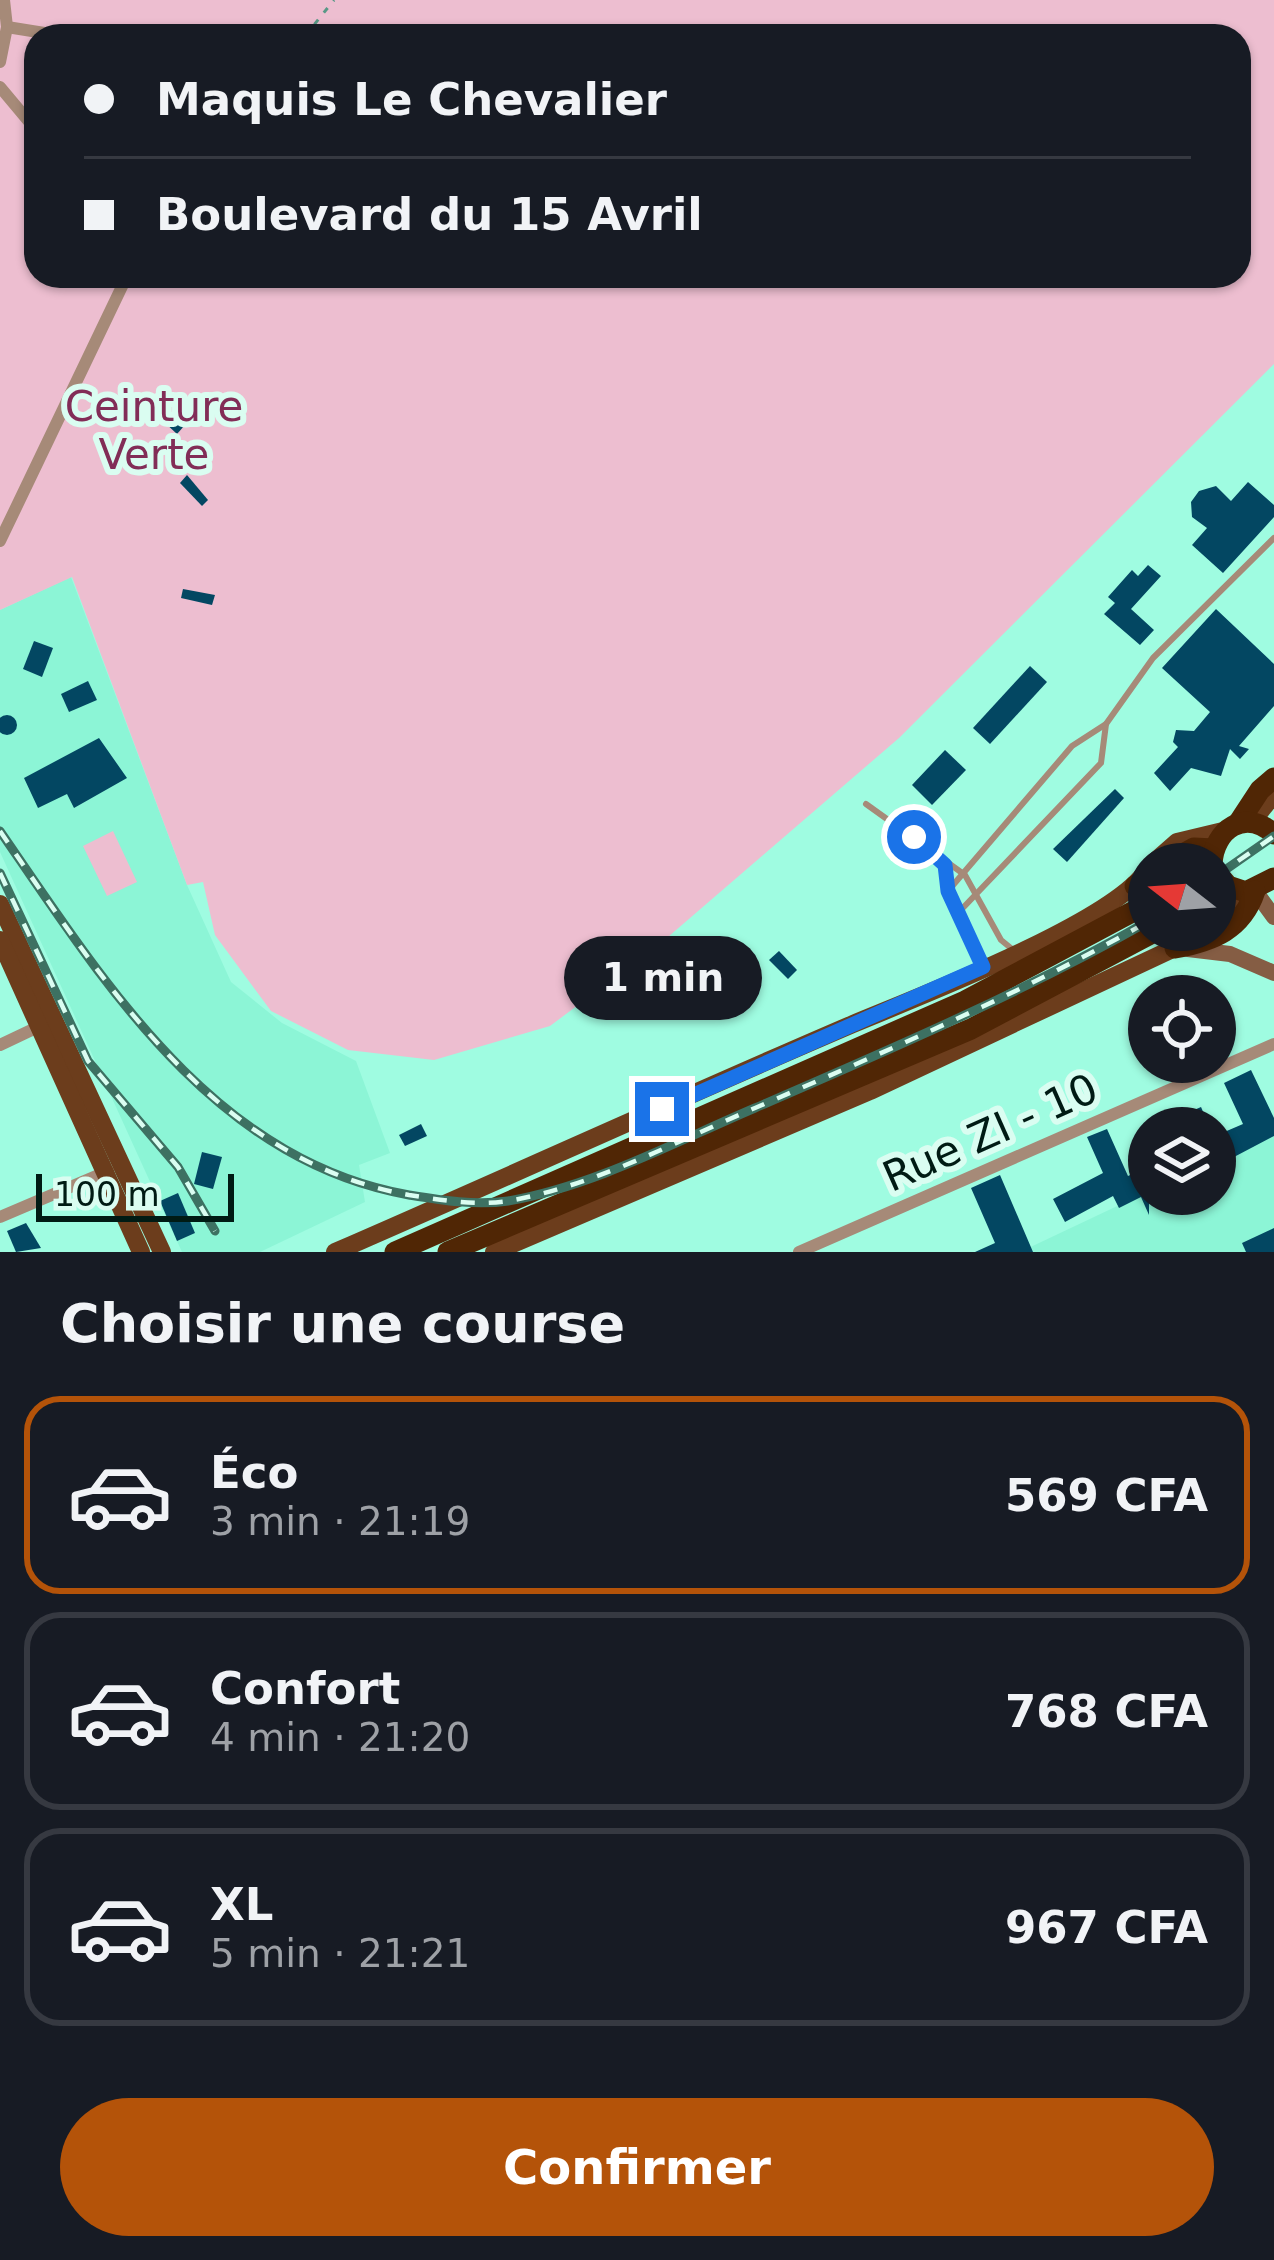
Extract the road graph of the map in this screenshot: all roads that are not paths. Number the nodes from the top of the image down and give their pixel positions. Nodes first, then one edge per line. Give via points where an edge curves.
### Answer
1 (4, 0) edge
2 (8, 27) junction
3 (24, 30) edge
4 (0, 62) edge
5 (0, 87) edge
6 (24, 116) edge
7 (121, 288) edge
8 (1274, 538) edge
9 (0, 541) edge
10 (1266, 547) junction
11 (1274, 554) edge
12 (1106, 724) junction
13 (1274, 778) edge
14 (1274, 794) edge
15 (866, 804) dead end
16 (1242, 856) edge
17 (945, 865) junction
18 (965, 875) junction
19 (1128, 890) edge
20 (948, 891) junction
21 (1128, 892) edge
22 (980, 895) junction
23 (0, 904) edge
24 (959, 912) junction
25 (1274, 917) edge
26 (1236, 922) edge
27 (0, 940) edge
28 (1148, 951) edge
29 (1150, 951) edge
30 (1214, 951) edge
31 (1016, 952) junction
32 (983, 967) junction
33 (1274, 973) edge
34 (40, 1026) junction
35 (1274, 1044) edge
36 (0, 1045) edge
37 (108, 1172) junction
38 (0, 1217) edge
39 (154, 1251) edge
40 (335, 1252) edge
41 (395, 1252) edge
42 (448, 1252) edge
43 (494, 1252) edge
44 (799, 1252) edge

1 - 2 street
2 - 3 street
2 - 4 street
5 - 6 street
7 - 9 street
8 - 10 lane
10 - 11 lane
10 - 12 lane via 1153,658
12 - 18 lane via 1072,746
12 - 22 lane via 1101,763
13 - 16 highway via 1259,790
14 - 16 main road
15 - 17 lane
16 - 25 street
16 - 26 highway via 1246,912
17 - 18 lane
17 - 20 lane
18 - 20 lane
18 - 22 lane
19 - 31 main road
20 - 24 lane
21 - 41 highway via 965,1001
22 - 24 lane
22 - 31 lane via 1001,940
23 - 39 main road
24 - 32 lane
27 - 34 main road
28 - 42 highway
29 - 43 main road via 870,1091
30 - 33 street
31 - 32 main road
32 - 40 main road
34 - 36 street
34 - 37 main road
35 - 44 street, Rue ZI - 10
37 - 38 street
37 - 39 main road

